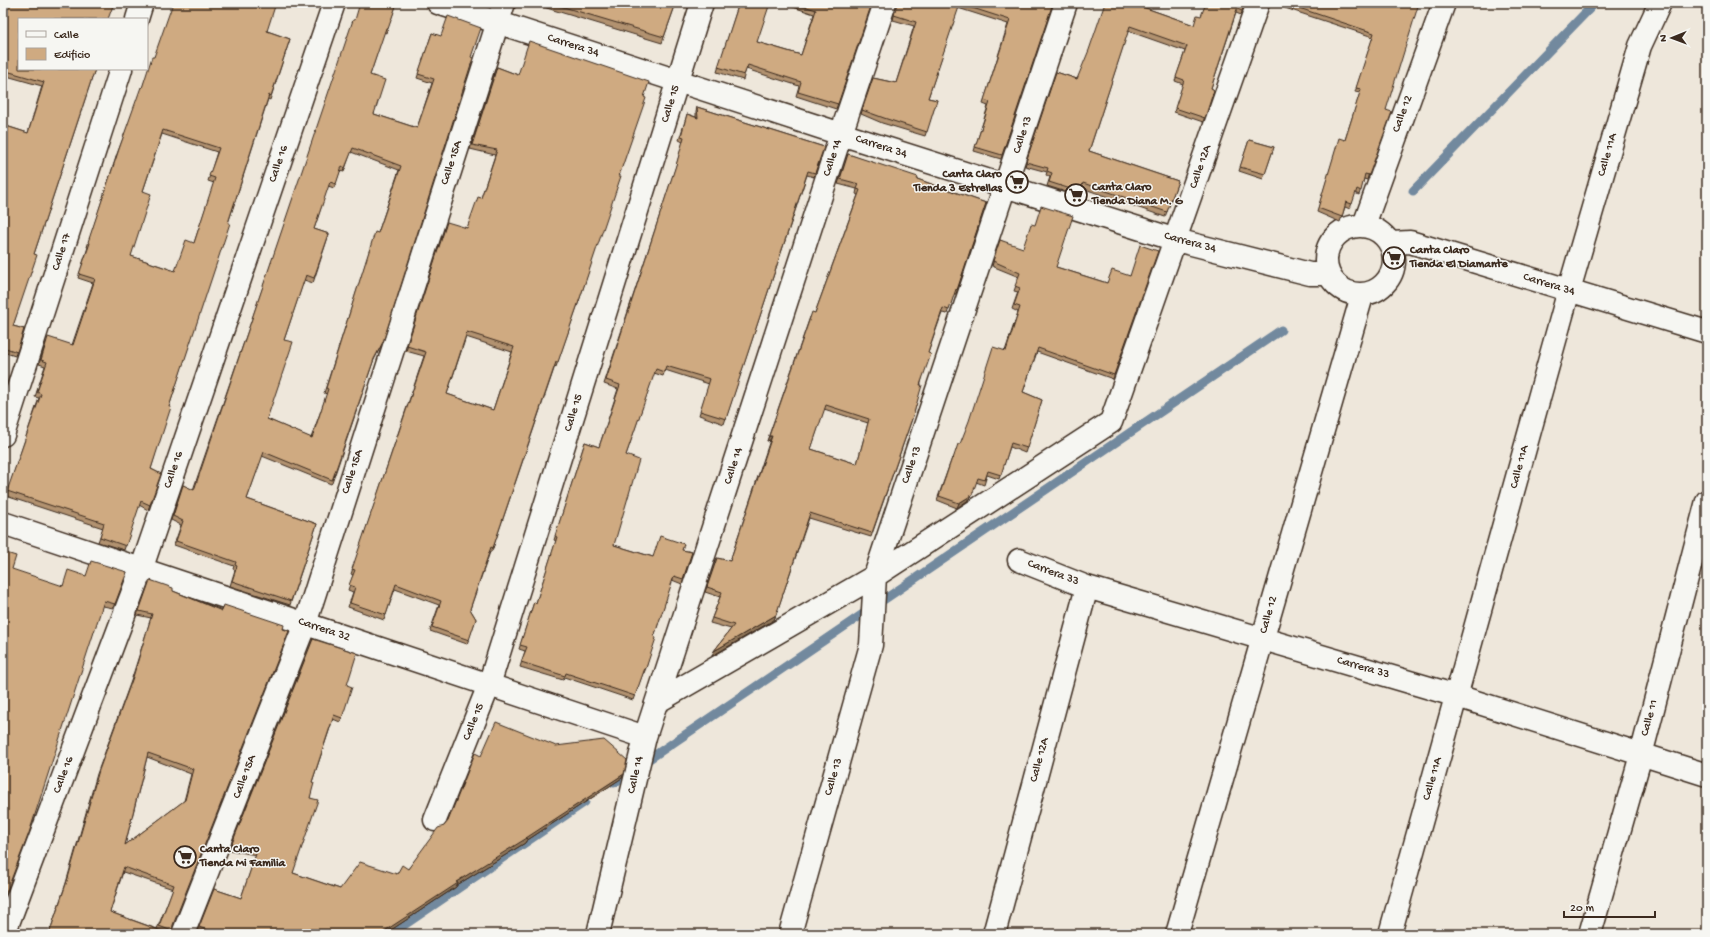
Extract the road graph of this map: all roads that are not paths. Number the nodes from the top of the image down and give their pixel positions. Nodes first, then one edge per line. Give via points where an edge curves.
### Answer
1 (142, 3) edge
2 (334, 3) edge
3 (438, 3) edge
4 (702, 3) edge
5 (885, 3) edge
6 (1066, 3) edge
7 (1258, 3) edge
8 (1444, 3) edge
9 (1660, 3) edge
10 (501, 13) edge
11 (137, 18) edge
12 (120, 70) edge
13 (678, 80) junction
14 (841, 134) junction
15 (1006, 186) junction
16 (1364, 225) junction
17 (1176, 240) junction
18 (1391, 243) junction
19 (1328, 274) junction
20 (1569, 290) junction
21 (1362, 296) junction
22 (1707, 332) edge
23 (3, 435) edge
24 (1707, 501) edge
25 (3, 524) edge
26 (1019, 560) dead end
27 (141, 570) junction
28 (874, 583) junction
29 (1087, 586) junction
30 (305, 624) junction
31 (1262, 638) junction
32 (489, 685) junction
33 (1457, 696) junction
34 (657, 702) junction
35 (644, 745) junction
36 (1641, 754) junction
37 (1707, 775) edge
38 (435, 820) dead end
39 (4, 934) edge
40 (183, 934) edge
41 (598, 934) edge
42 (790, 934) edge
43 (994, 934) edge
44 (1177, 934) edge
45 (1390, 934) edge
46 (1590, 934) edge

1 - 11 street
2 - 27 street, Calle 16
3 - 10 street, Carrera 34
4 - 13 street, Calle 15
5 - 14 street, Calle 14
6 - 15 street, Calle 13
7 - 17 street, Calle 12A
8 - 16 street, Calle 12
9 - 20 street, Calle 11A via 1640,46
10 - 13 street, Carrera 34
10 - 30 street, Calle 15A
12 - 23 street, Calle 17
13 - 14 street, Carrera 34
13 - 32 street, Calle 15
14 - 15 street, Carrera 34
14 - 34 street, Calle 14
15 - 17 street, Carrera 34
15 - 28 street, Calle 13
16 - 18 street via 1381,232
16 - 19 street via 1346,228 1332,239 1326,256
17 - 19 street, Carrera 34 via 1310,274
17 - 28 street, Calle 12A via 1111,422
18 - 20 street, Carrera 34 via 1410,242
18 - 21 street via 1396,260 1391,278 1379,290
19 - 21 street via 1342,290
20 - 22 street, Carrera 34
20 - 33 street, Calle 11A
21 - 31 street, Calle 12
24 - 36 street, Calle 11
25 - 27 street, Carrera 32
26 - 29 street, Carrera 33
27 - 30 street, Carrera 32
27 - 39 street, Calle 16
28 - 34 street
28 - 42 street, Calle 13 via 871,645
29 - 31 street, Carrera 33
29 - 43 street, Calle 12A
30 - 32 street, Carrera 32
30 - 40 street, Calle 15A
31 - 33 street, Carrera 33
31 - 44 street, Calle 12
32 - 35 street, Carrera 32
32 - 38 street, Calle 15
33 - 36 street, Carrera 33
33 - 45 street, Calle 11A
34 - 35 street, Calle 14
35 - 41 street, Calle 14
36 - 37 street, Carrera 33
36 - 46 street, Calle 11

